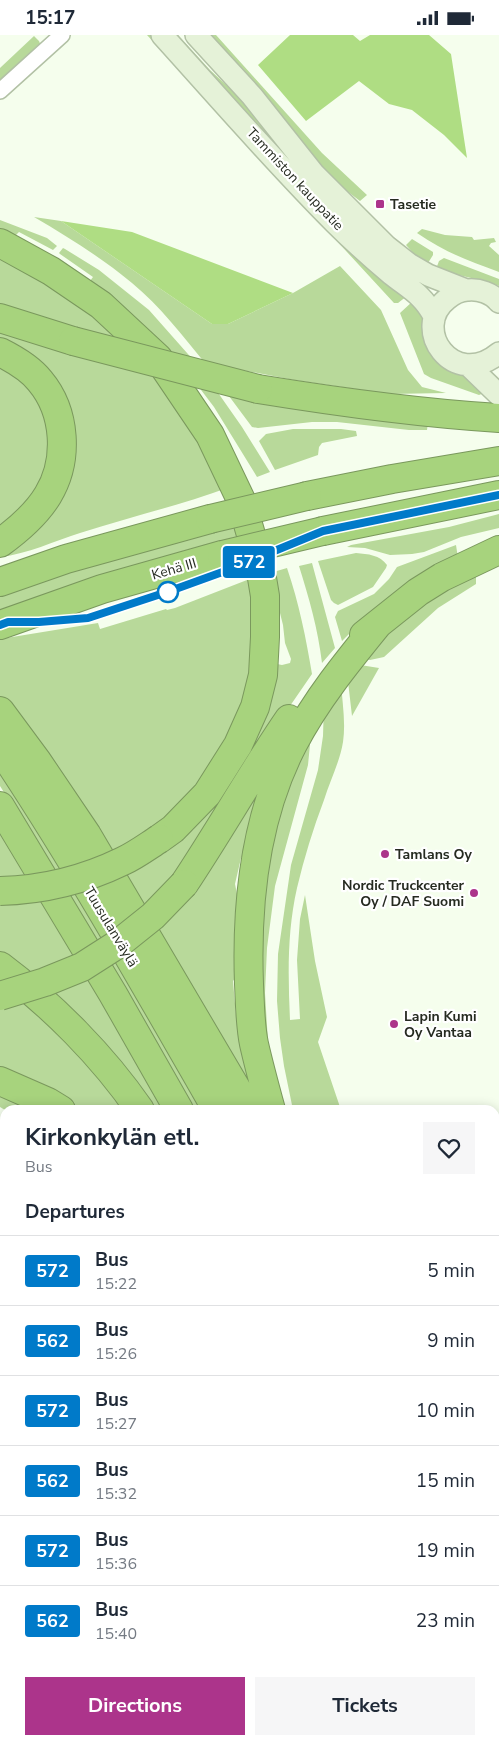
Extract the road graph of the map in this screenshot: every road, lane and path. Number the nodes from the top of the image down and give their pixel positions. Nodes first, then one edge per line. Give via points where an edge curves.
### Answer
1 (62, 35) edge
2 (162, 35) edge
3 (196, 35) edge
4 (0, 91) edge
5 (0, 243) edge
6 (466, 290) junction
7 (498, 300) edge
8 (434, 316) junction
9 (2, 319) edge
10 (0, 352) edge
11 (499, 353) edge
12 (468, 365) junction
13 (499, 395) edge
14 (499, 418) edge
15 (493, 462) edge
16 (499, 495) edge
17 (0, 543) edge
18 (490, 553) edge
19 (0, 582) edge
20 (0, 625) edge
21 (0, 711) edge
22 (0, 748) edge
23 (268, 773) junction
24 (0, 806) edge
25 (0, 891) edge
26 (0, 966) edge
27 (0, 996) edge
28 (0, 1081) edge
29 (53, 1105) edge
30 (136, 1105) edge
31 (176, 1105) edge
32 (214, 1105) edge
33 (246, 1105) edge
34 (270, 1105) edge

1 - 4 street
2 - 8 main road, Tammiston kauppatie via 300,187 367,253 416,292
3 - 6 main road, Tammiston kauppatie via 252,96 314,174 386,246 428,275
5 - 25 highway, bridge via 101,305 158,358 210,435 224,462 241,500 265,596 263,675 255,707 238,745 207,794 173,829 125,861 66,883
6 - 7 main road, Tammiston kauppatie via 478,290
6 - 8 main road via 445,300
8 - 12 main road via 434,336 440,350 448,358
9 - 14 highway, bridge via 258,389 444,415
10 - 17 highway via 40,380 54,403 62,434 62,457 49,495 35,514
11 - 12 main road via 479,365
12 - 13 main road
15 - 19 highway, bridge via 307,495 210,519
16 - 20 highway, Kehä III, bridge via 222,555 102,589
18 - 23 highway via 418,592 339,655 312,687
21 - 33 highway via 88,835
22 - 32 highway, Tuusulanväylä via 140,975
23 - 27 highway, bridge via 215,837 184,884 153,916 82,967
23 - 34 highway via 266,814 251,897 248,947 254,1042
24 - 31 highway
26 - 30 highway via 33,992 91,1049
28 - 29 highway

